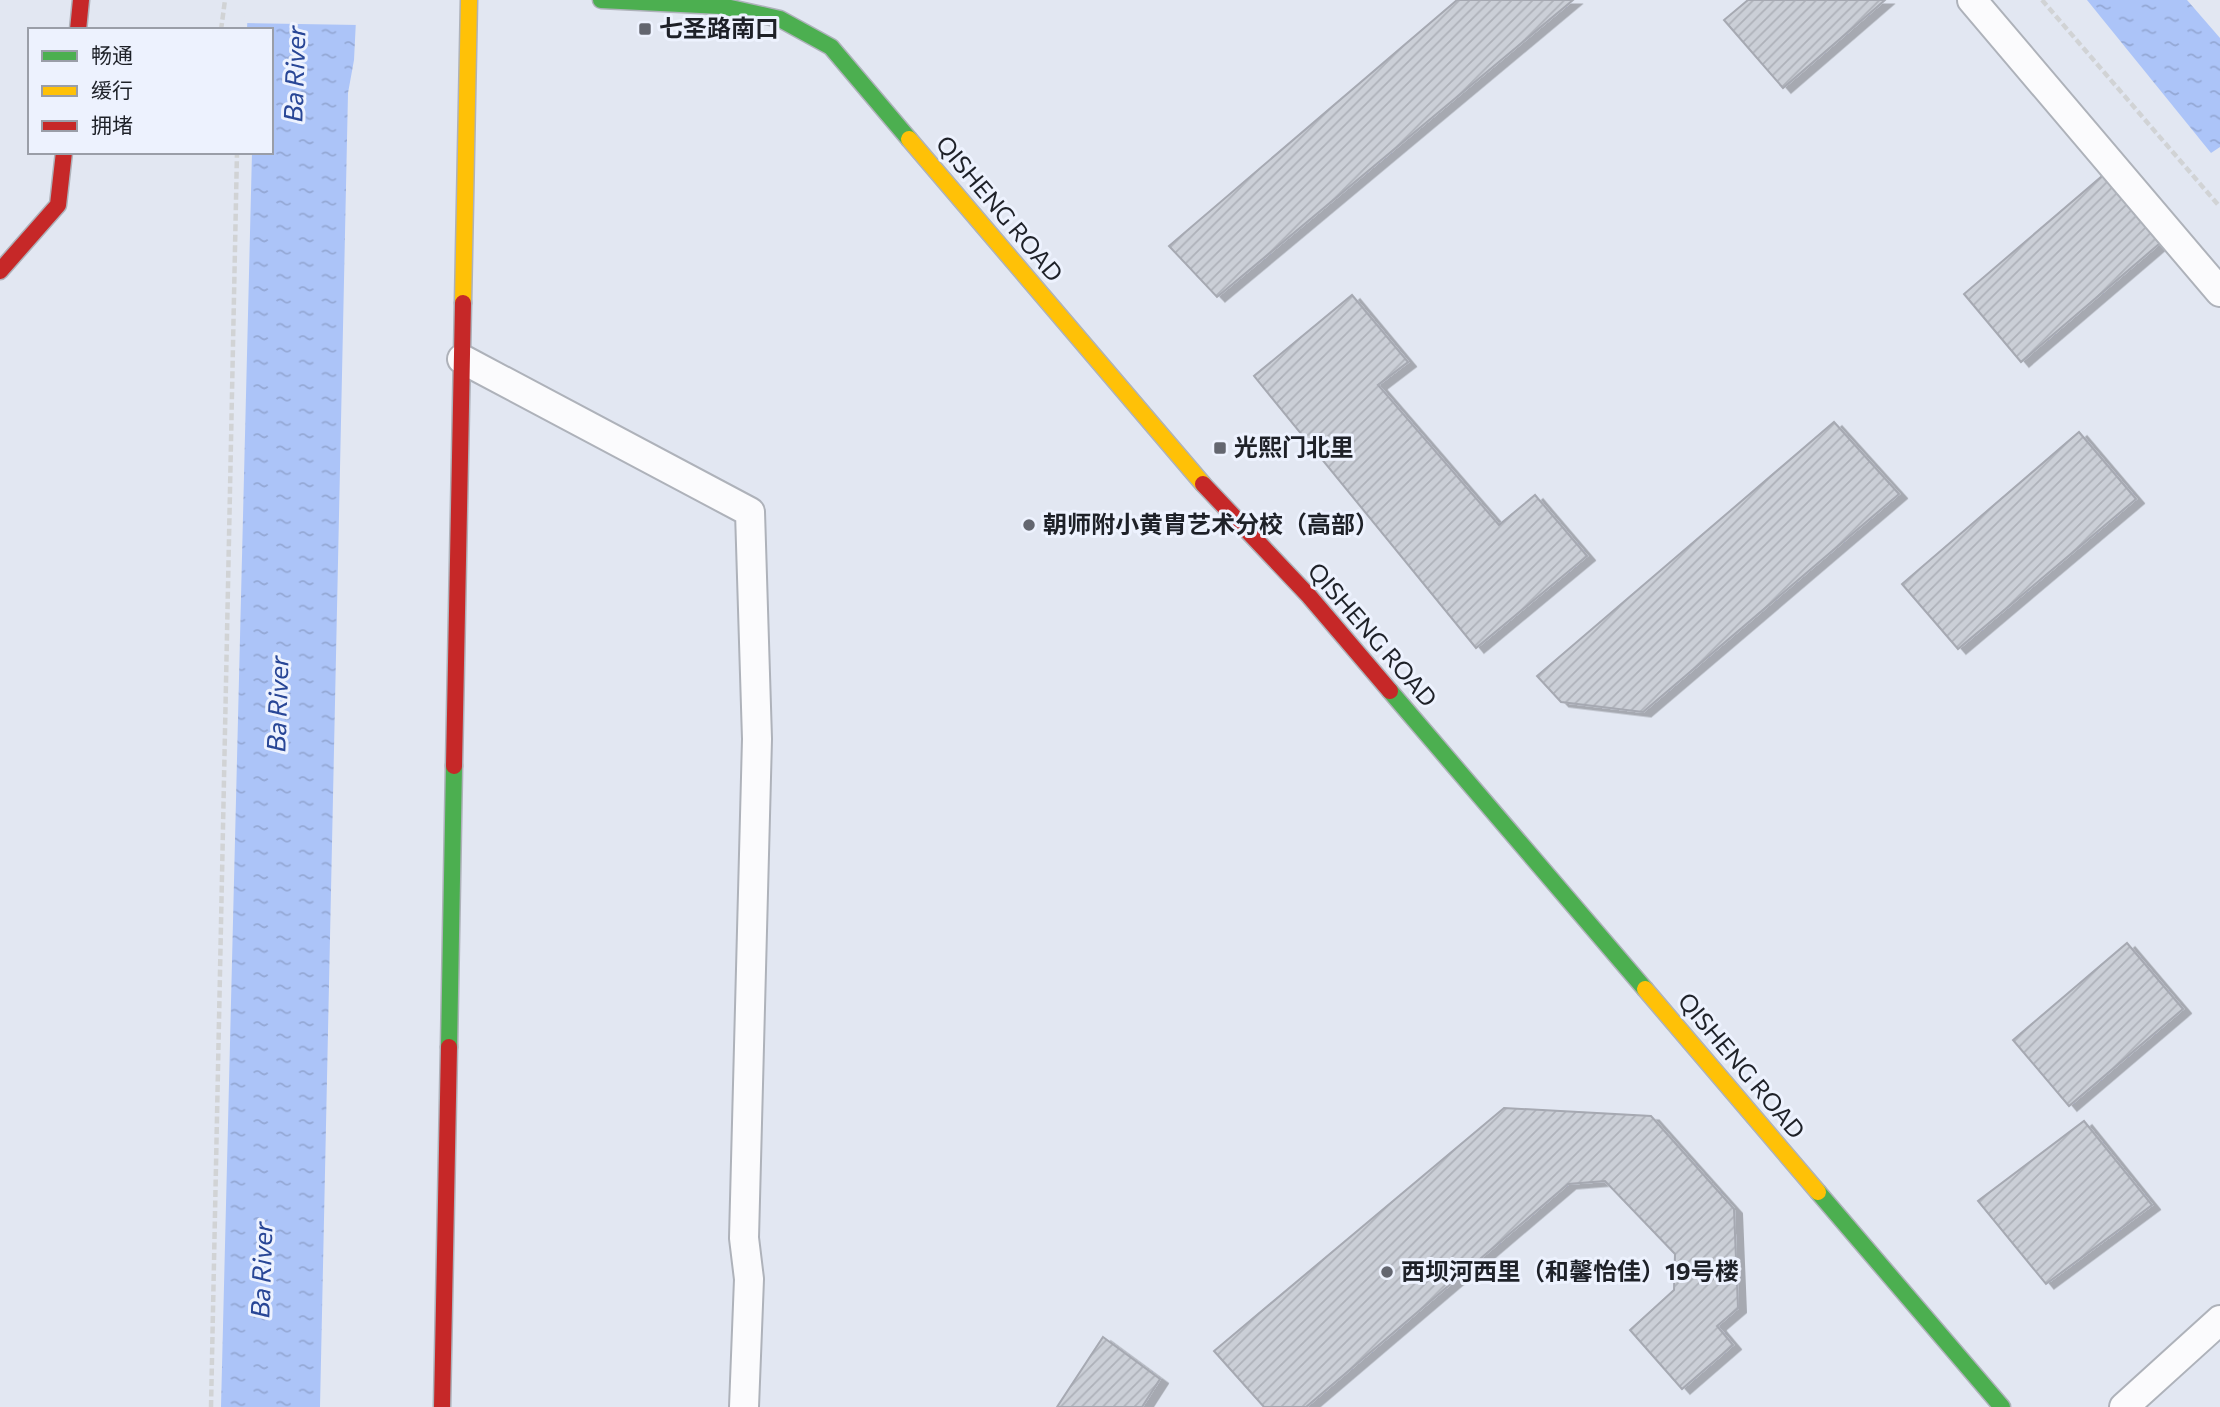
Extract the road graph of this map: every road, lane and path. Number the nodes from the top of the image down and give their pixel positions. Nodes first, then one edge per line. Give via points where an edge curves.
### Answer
1 (81, 0) edge
2 (225, 0) edge
3 (469, 0) edge
4 (601, 0) edge
5 (1972, 0) edge
6 (2042, 0) edge
7 (78, 28) edge
8 (221, 28) edge
9 (64, 154) edge
10 (237, 154) edge
11 (2220, 207) edge
12 (0, 271) edge
13 (2220, 292) edge
14 (462, 359) junction
15 (2220, 1320) edge
16 (211, 1407) edge
17 (442, 1407) edge
18 (744, 1407) edge
19 (2002, 1407) edge
20 (2124, 1407) edge

1 - 7 street
2 - 8 path
3 - 14 street
4 - 19 street, QISHENG ROAD via 722,6 780,19 831,47 1196,477 1309,596
5 - 13 street
6 - 11 path
9 - 12 street via 58,205
10 - 16 path
14 - 17 street
14 - 18 street via 750,512 757,739
15 - 20 street

